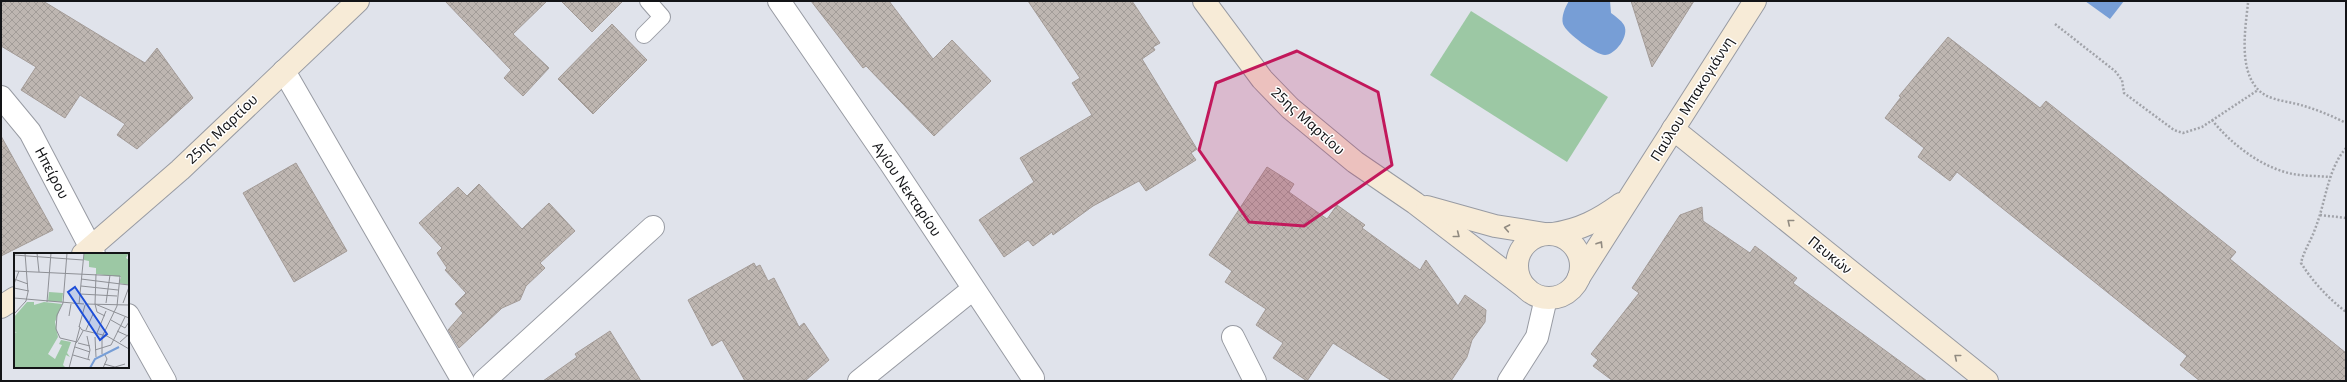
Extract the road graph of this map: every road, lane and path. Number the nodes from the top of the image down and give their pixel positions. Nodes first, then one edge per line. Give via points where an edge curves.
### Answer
1 (358, 1) edge
2 (648, 1) edge
3 (780, 1) edge
4 (1204, 1) edge
5 (1755, 1) edge
6 (2248, 3) dead end
7 (2055, 24) dead end
8 (644, 35) dead end
9 (284, 70) junction
10 (2258, 90) junction
11 (1, 98) edge
12 (2212, 120) junction
13 (2346, 123) edge
14 (1673, 129) junction
15 (2346, 148) edge
16 (2330, 177) junction
17 (1630, 197) junction
18 (1415, 203) junction
19 (2320, 215) junction
20 (2346, 218) edge
21 (653, 227) dead end
22 (1549, 234) junction
23 (89, 252) edge
24 (1579, 277) junction
25 (973, 289) junction
26 (1536, 294) junction
27 (14, 299) edge
28 (1, 307) edge
29 (2346, 312) edge
30 (129, 317) edge
31 (1233, 337) dead end
32 (1033, 378) dead end
33 (165, 381) edge
34 (463, 381) edge
35 (484, 381) edge
36 (859, 381) edge
37 (1255, 381) edge
38 (1509, 381) edge
39 (1987, 381) edge

1 - 9 main road, 25ης Μαρτίου
2 - 8 lane via 662,17
3 - 25 street, Αγίου Νεκταρίου
4 - 18 main road, 25ης Μαρτίου via 1262,79 1290,108 1355,162
5 - 14 main road, Παύλου Μπακογιάννη
6 - 10 path via 2246,61
7 - 12 path via 2115,71 2122,80 2124,93 2174,130 2183,133 2202,127
9 - 23 main road, 25ης Μαρτίου via 180,170
9 - 34 street
10 - 12 path
10 - 13 path via 2267,96 2303,105
11 - 23 street, Ηπείρου via 30,132
12 - 16 path via 2235,144 2269,165 2292,173
14 - 17 main road, Παύλου Μπακογιάννη
39 -> 14 main road, Πευκών
15 - 16 path
16 - 19 path
17 - 22 main road, Παύλου Μπακογιάννη via 1593,223 1572,231
24 -> 17 main road, Παύλου Μπακογιάννη
22 -> 18 main road, 25ης Μαρτίου via 1495,226
18 -> 26 main road, 25ης Μαρτίου
19 - 20 path
19 - 29 path via 2303,252 2301,263 2310,277
21 - 35 street
22 - 24 main road via 1566,238 1574,246 1580,255
22 - 26 main road via 1535,236 1526,243 1517,261 1521,281
24 - 26 main road via 1566,293 1556,297
25 - 32 street, Αγίου Νεκταρίου
25 - 36 street
26 - 38 street via 1537,337
27 - 28 main road
30 - 33 street
31 - 37 street

